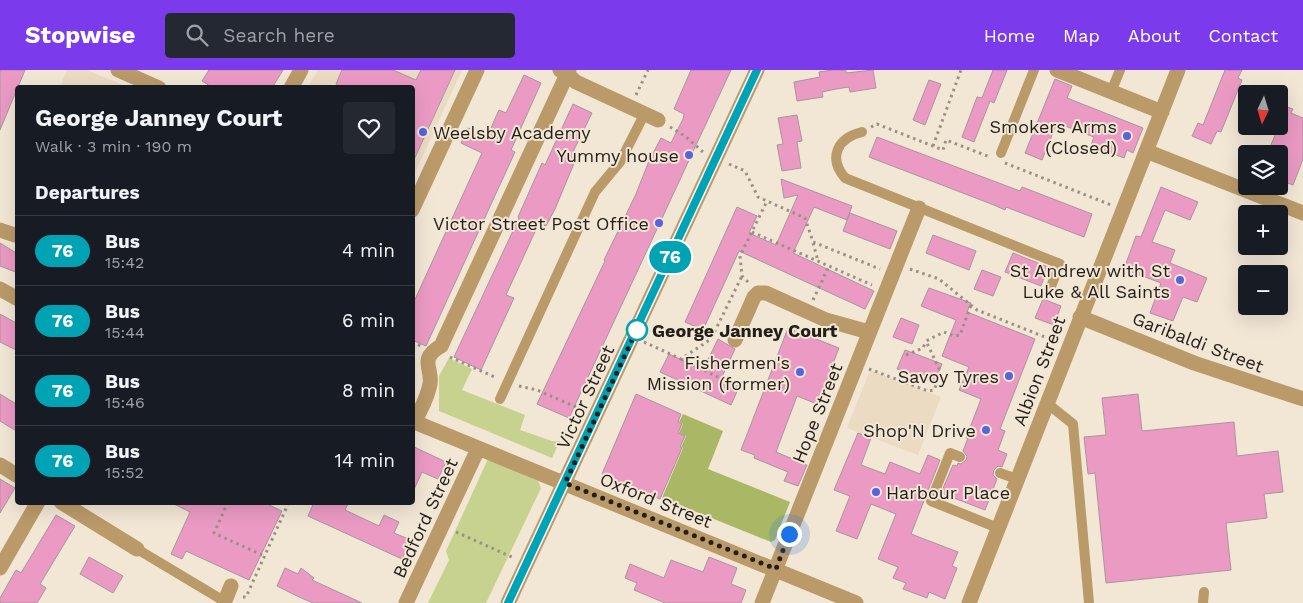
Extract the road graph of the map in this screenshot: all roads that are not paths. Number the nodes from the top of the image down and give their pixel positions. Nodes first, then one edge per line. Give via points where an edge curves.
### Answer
1 (118, 70) edge
2 (301, 70) edge
3 (477, 70) edge
4 (757, 70) edge
5 (1034, 70) edge
6 (1057, 70) edge
7 (1120, 70) edge
8 (1178, 70) edge
9 (565, 71) edge
10 (134, 73) edge
11 (154, 85) edge
12 (293, 85) edge
13 (1112, 92) junction
14 (1162, 112) junction
15 (652, 116) joint
16 (862, 132) dead end
17 (1146, 151) junction
18 (1001, 153) dead end
19 (415, 204) edge
20 (919, 208) junction
21 (1303, 213) edge
22 (0, 230) edge
23 (15, 235) edge
24 (0, 289) edge
25 (1050, 289) dead end
26 (15, 297) edge
27 (1080, 317) junction
28 (869, 332) junction
29 (735, 340) dead end
30 (500, 398) dead end
31 (1303, 399) edge
32 (1048, 404) junction
33 (415, 420) edge
34 (415, 422) edge
35 (478, 449) junction
36 (960, 457) dead end
37 (0, 465) edge
38 (1000, 473) dead end
39 (15, 474) edge
40 (1017, 479) junction
41 (565, 483) junction
42 (36, 505) edge
43 (66, 505) edge
44 (998, 528) junction
45 (136, 549) joint
46 (0, 568) edge
47 (776, 569) junction
48 (231, 586) dead end
49 (224, 602) edge
50 (406, 603) edge
51 (508, 603) edge
52 (762, 603) edge
53 (856, 603) edge
54 (969, 603) edge
55 (1089, 603) edge

1 - 10 street
2 - 12 street
3 - 19 street
4 - 41 street, Victor Street
5 - 18 lane
6 - 13 street
7 - 13 lane
8 - 14 street, Albion Street
9 - 15 street via 576,82
9 - 33 street via 441,346 432,351 427,365 431,383
10 - 11 street
13 - 14 street
14 - 17 street, Albion Street
15 - 30 lane via 595,192
16 - 20 lane via 845,138 839,145 836,163 840,172 845,178
17 - 21 street
17 - 27 street, Albion Street
20 - 25 lane via 1060,264
20 - 28 street, Hope Street
22 - 23 street
24 - 26 street
27 - 31 street, Garibaldi Street via 1194,363
27 - 32 street, Albion Street
28 - 29 street via 826,320 766,293 758,293
28 - 47 street, Hope Street
32 - 40 street, Albion Street
32 - 55 lane via 1073,424
34 - 35 street, Oxford Street
35 - 41 street, Oxford Street
35 - 50 street, Bedford Street
36 - 44 lane via 950,453 931,502
37 - 39 street
38 - 40 lane
40 - 44 street, Albion Street
41 - 47 street, Oxford Street
41 - 51 street, Victor Street
42 - 46 street
43 - 45 street
44 - 54 street, Albion Street
45 - 49 lane
47 - 52 street, Hope Street
47 - 53 street, Oxford Street
48 - 49 street

